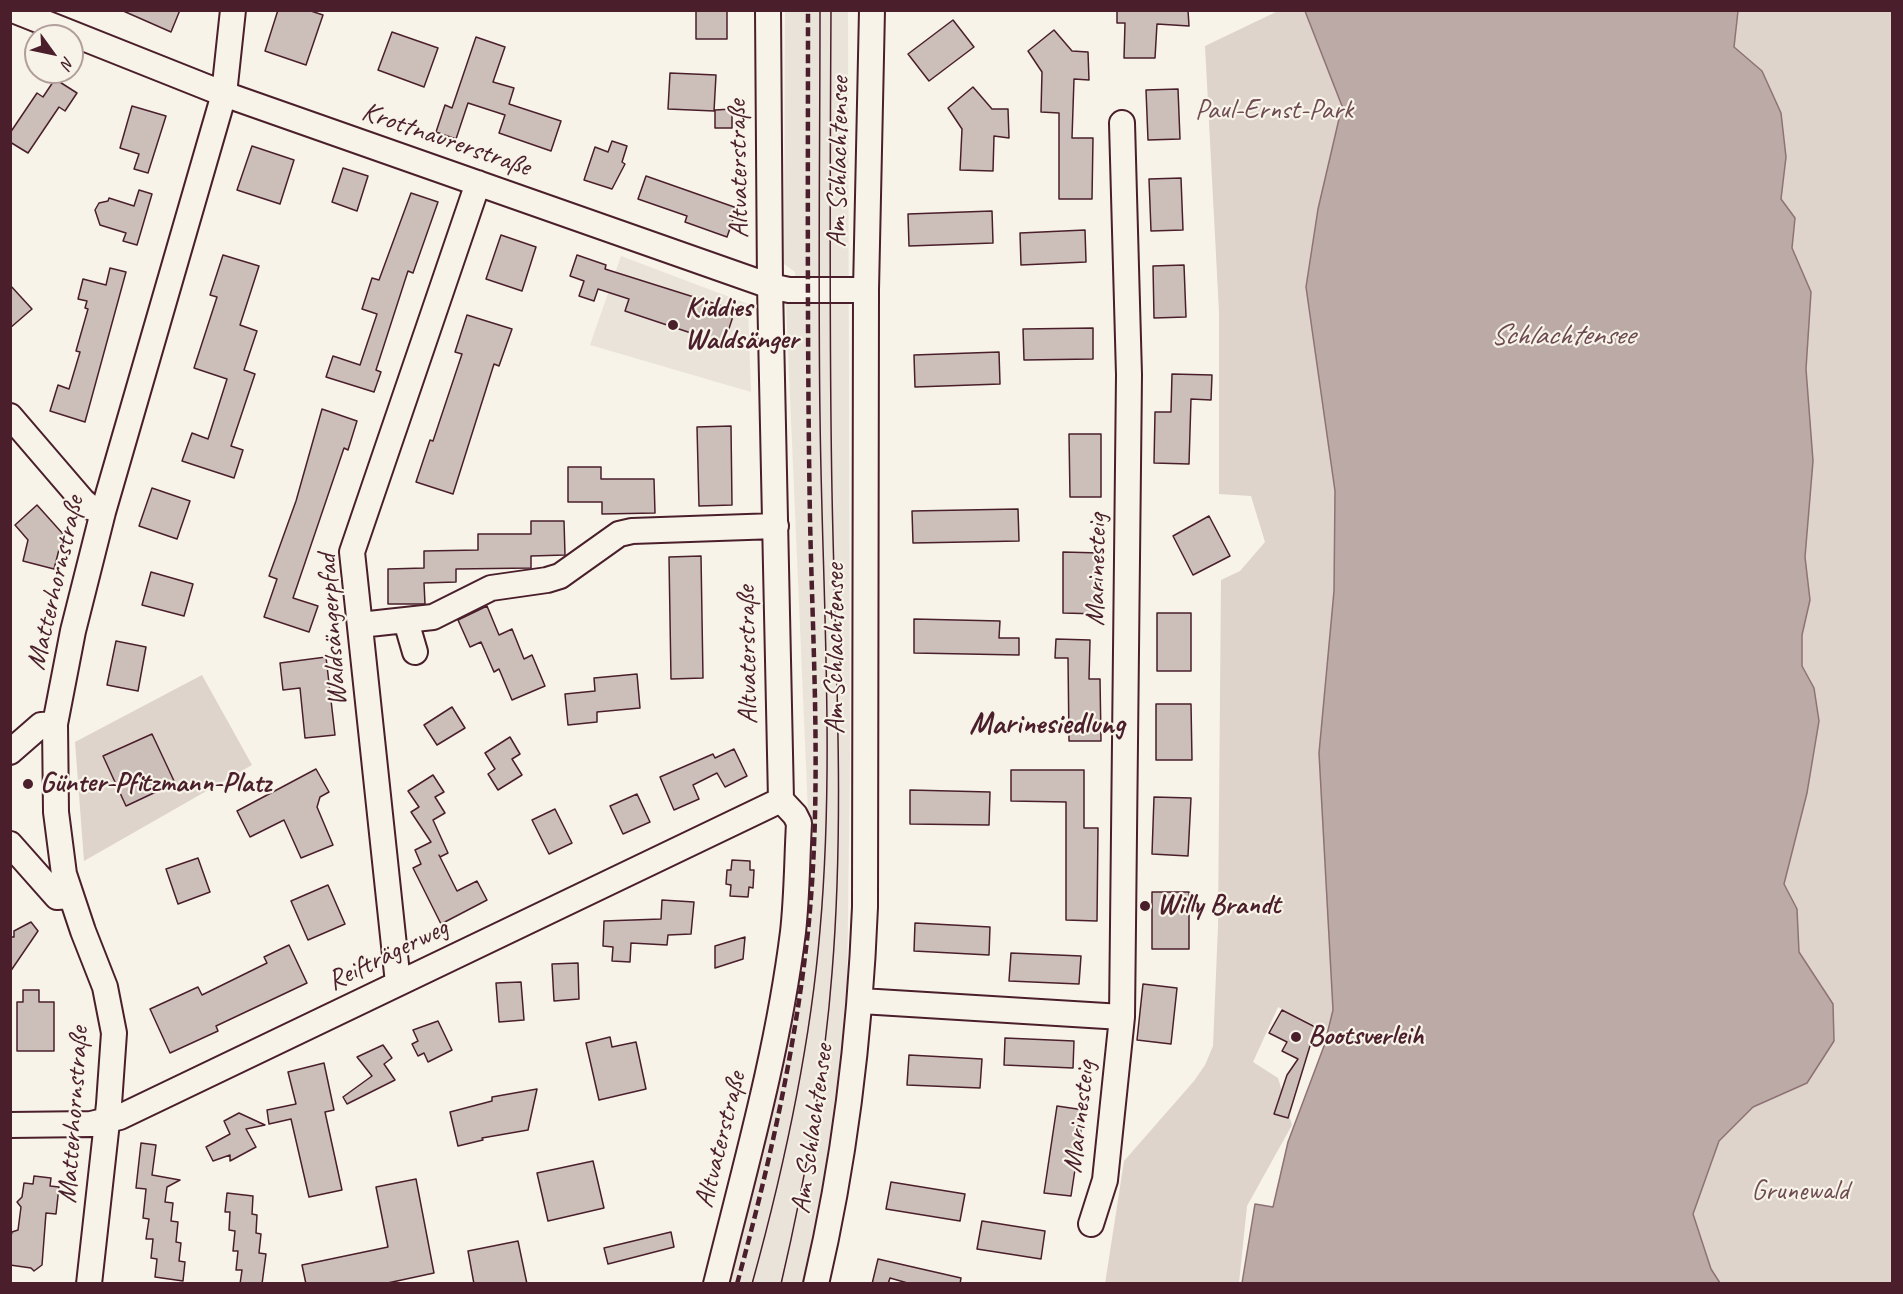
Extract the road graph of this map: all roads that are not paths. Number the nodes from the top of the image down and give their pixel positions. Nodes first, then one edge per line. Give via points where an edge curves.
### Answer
1 (13, 10) edge
2 (233, 10) edge
3 (768, 10) edge
4 (872, 10) edge
5 (224, 94) junction
6 (1122, 123) dead end
7 (478, 183) junction
8 (770, 286) junction
9 (867, 290) junction
10 (10, 416) edge
11 (103, 512) junction
12 (776, 526) junction
13 (406, 621) junction
14 (360, 625) junction
15 (415, 652) dead end
16 (55, 724) junction
17 (10, 752) edge
18 (781, 800) junction
19 (10, 844) edge
20 (70, 896) junction
21 (398, 983) junction
22 (861, 1000) junction
23 (1122, 1017) junction
24 (107, 1120) junction
25 (10, 1125) edge
26 (1091, 1224) dead end
27 (88, 1284) edge
28 (716, 1284) edge
29 (816, 1284) edge

1 - 5 street, Krottnaurerstraße
2 - 5 street, Matterhornstraße
3 - 8 street, Altvaterstraße
4 - 9 street, Am Schlachtensee
5 - 7 street, Krottnaurerstraße
5 - 11 street, Matterhornstraße
6 - 23 street, Marinesteig via 1129,375
7 - 8 street, Krottnaurerstraße
7 - 14 street, Waldsängerpfad via 352,552
8 - 9 street, Krottnaurerstraße via 789,290
8 - 12 street, Altvaterstraße
9 - 22 street, Am Schlachtensee via 865,898
10 - 11 street via 83,501
11 - 16 street, Matterhornstraße
12 - 13 street via 619,534 560,576 491,588 432,617
12 - 18 street, Altvaterstraße
13 - 14 street
13 - 15 street
14 - 21 street, Waldsängerpfad
16 - 17 street via 41,725
16 - 20 street, Matterhornstraße via 56,812
18 - 21 street, Reifträgerweg
18 - 28 street, Altvaterstraße via 799,823 793,931 759,1118
19 - 20 street via 57,897
20 - 24 street, Matterhornstraße via 111,1008 114,1033
21 - 24 street, Reifträgerweg
22 - 23 street
22 - 29 street, Am Schlachtensee via 836,1190
23 - 26 street, Marinesteig via 1105,1179
24 - 25 street, Reifträgerweg via 91,1124
24 - 27 street, Matterhornstraße

